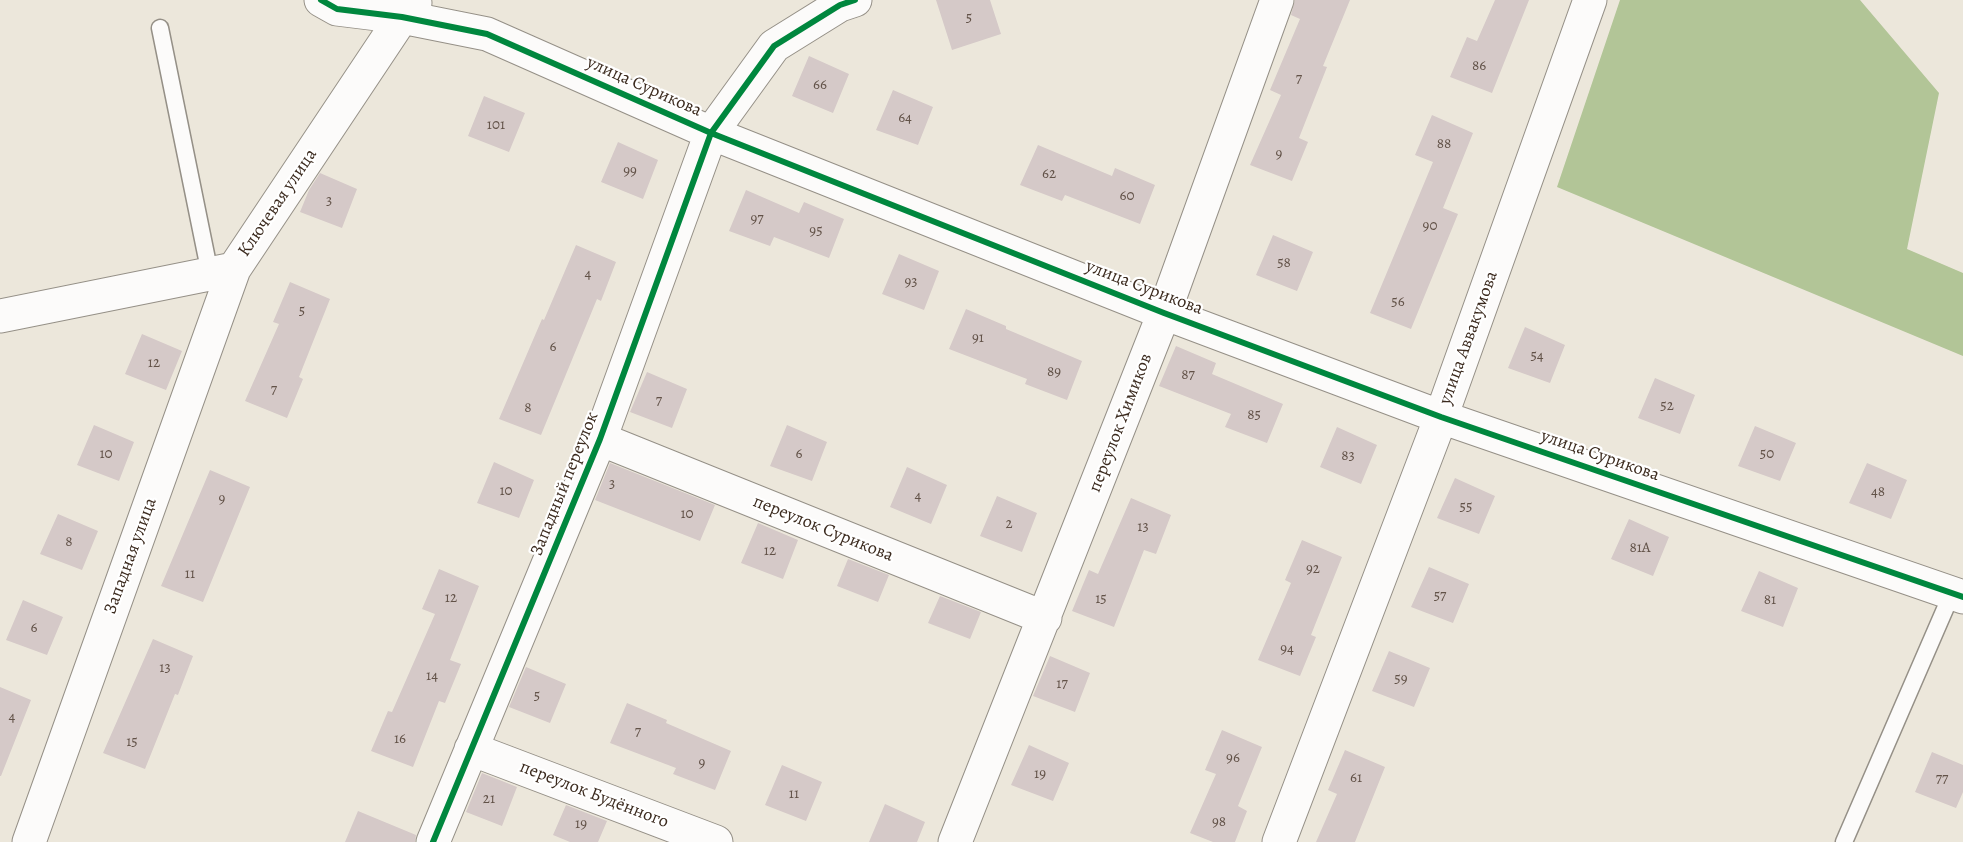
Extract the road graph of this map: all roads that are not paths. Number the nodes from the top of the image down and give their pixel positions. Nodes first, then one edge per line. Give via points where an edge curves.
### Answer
1 (321, 0) edge
2 (855, 0) edge
3 (1277, 0) edge
4 (1590, 0) edge
5 (410, 9) edge
6 (160, 28) dead end
7 (711, 133) junction
8 (222, 272) junction
9 (1164, 313) junction
10 (0, 316) edge
11 (1441, 417) junction
12 (600, 439) junction
13 (1957, 595) edge
14 (1045, 618) junction
15 (471, 749) junction
16 (29, 842) edge
17 (433, 842) edge
18 (716, 842) edge
19 (955, 842) edge
20 (1279, 842) edge
21 (1844, 842) edge

1 - 5 street, улица Сурикова via 337,9
2 - 7 street, Западный переулок via 840,5 774,46
3 - 9 street, переулок Химиков
4 - 11 street, улица Аввакумова
5 - 7 street, улица Сурикова via 487,34
5 - 8 street, Ключевая улица
6 - 8 lane
7 - 9 street, улица Сурикова
7 - 12 street, Западный переулок
8 - 10 street
8 - 16 street, Западная улица
9 - 11 street, улица Сурикова
9 - 14 street, переулок Химиков
11 - 13 street, улица Сурикова
11 - 20 street, улица Аввакумова
12 - 14 street, переулок Сурикова
12 - 15 street, Западный переулок
13 - 21 lane
14 - 19 street, переулок Химиков
15 - 17 street, Западный переулок
15 - 18 street, переулок Будённого

